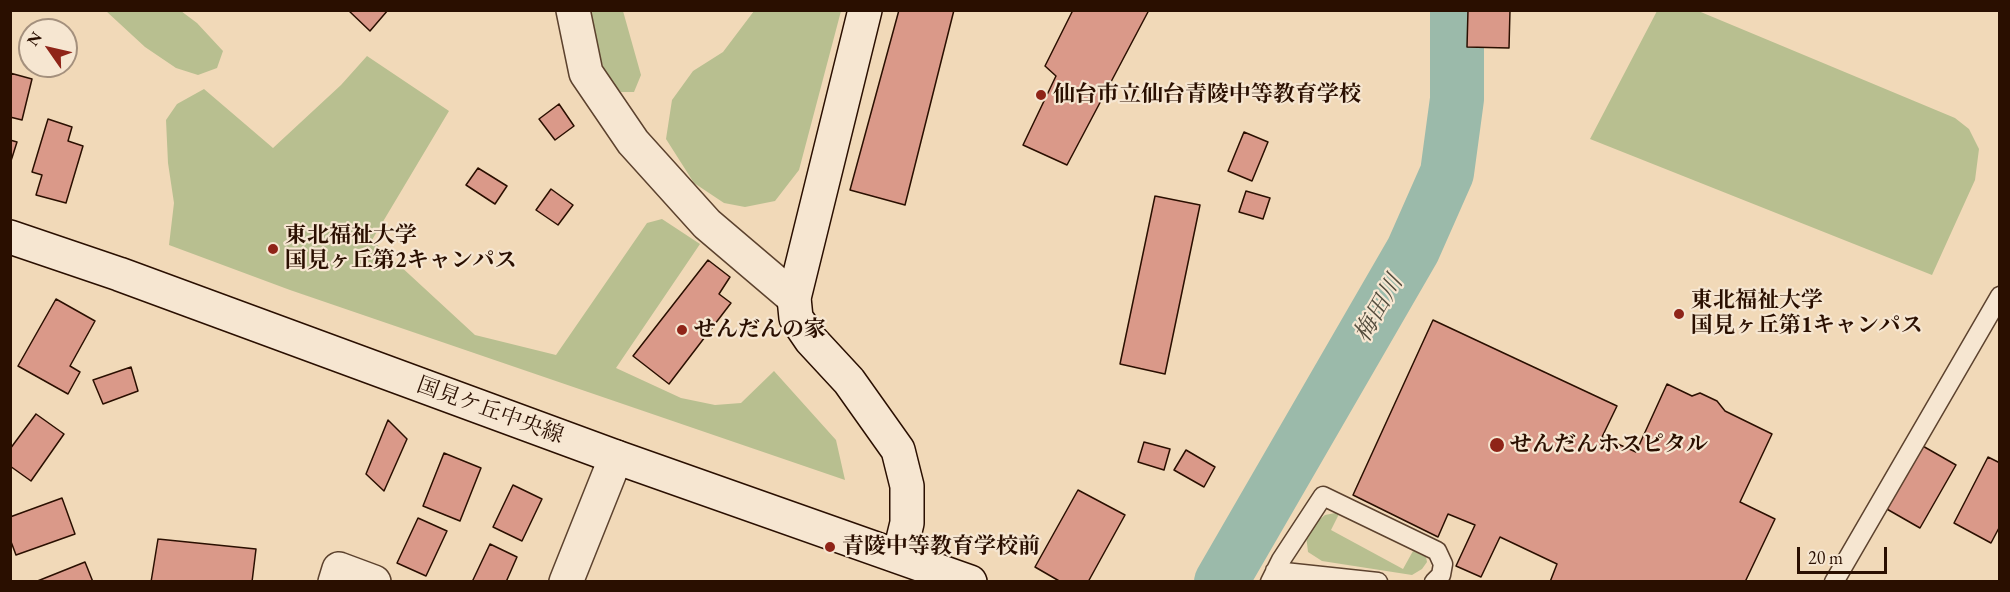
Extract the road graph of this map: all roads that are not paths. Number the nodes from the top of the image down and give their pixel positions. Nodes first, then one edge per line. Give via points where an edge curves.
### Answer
1 (573, 10) edge
2 (865, 10) edge
3 (10, 237) edge
4 (2000, 296) edge
5 (794, 298) junction
6 (616, 457) junction
7 (899, 556) junction
8 (1273, 576) edge
9 (335, 582) edge
10 (374, 582) edge
11 (566, 582) edge
12 (970, 582) edge
13 (1378, 582) edge
14 (1434, 582) edge
15 (1834, 582) edge

1 - 5 street via 586,73 633,142 707,224
2 - 5 street
3 - 6 street, 国見ケ丘中央線
4 - 15 lane
5 - 7 street via 796,318 811,340 849,381 898,450 907,486 907,523
6 - 7 street, 国見ケ丘中央線
6 - 11 street
7 - 12 street, 国見ケ丘中央線
8 - 13 lane
8 - 14 lane via 1323,496 1437,551 1443,564 1441,575
9 - 10 street via 339,569

